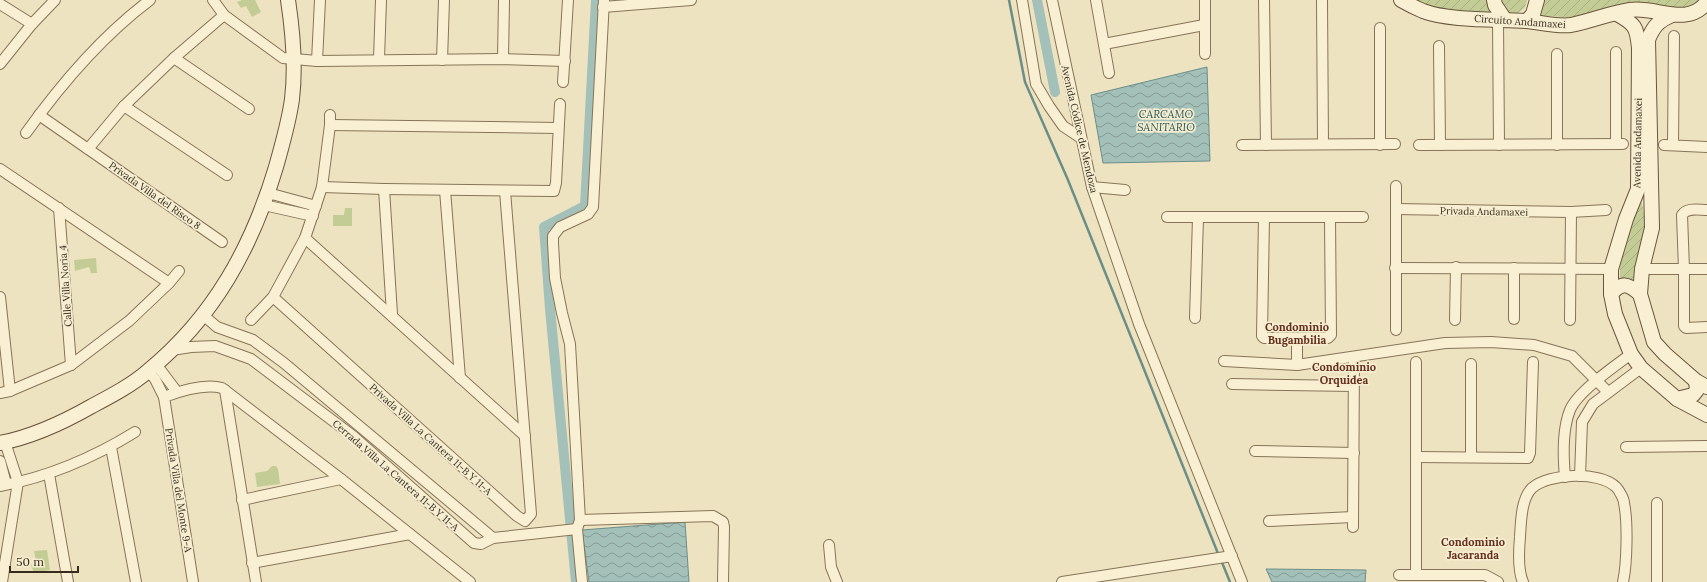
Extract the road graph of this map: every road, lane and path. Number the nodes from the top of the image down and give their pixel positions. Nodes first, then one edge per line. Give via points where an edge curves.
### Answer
1 (55, 0) edge
2 (150, 0) edge
3 (213, 0) edge
4 (288, 0) edge
5 (320, 0) edge
6 (381, 0) edge
7 (444, 0) edge
8 (504, 0) edge
9 (568, 0) edge
10 (691, 0) edge
11 (1022, 0) edge
12 (1052, 0) edge
13 (1096, 0) edge
14 (1205, 0) edge
15 (1264, 0) edge
16 (1322, 0) edge
17 (1401, 0) edge
18 (1494, 0) edge
19 (1537, 0) edge
20 (1707, 2) edge
21 (603, 3) edge
22 (0, 4) edge
23 (1616, 14) junction
24 (224, 15) junction
25 (1672, 15) junction
26 (1527, 21) junction
27 (1500, 22) junction
28 (32, 24) junction
29 (1204, 25) junction
30 (1380, 28) dead end
31 (1674, 36) dead end
32 (1104, 44) junction
33 (1439, 46) dead end
34 (1616, 52) dead end
35 (1204, 54) dead end
36 (1557, 54) dead end
37 (174, 58) junction
38 (294, 59) junction
39 (379, 59) junction
40 (503, 59) junction
41 (317, 60) junction
42 (442, 60) junction
43 (565, 61) junction
44 (0, 64) edge
45 (1109, 73) dead end
46 (563, 82) dead end
47 (560, 104) dead end
48 (124, 106) junction
49 (249, 109) dead end
50 (39, 115) junction
51 (558, 128) junction
52 (26, 133) dead end
53 (1081, 138) junction
54 (1323, 144) junction
55 (1395, 144) dead end
56 (1242, 145) dead end
57 (1266, 145) junction
58 (1380, 145) junction
59 (1419, 145) dead end
60 (1440, 145) junction
61 (1499, 145) junction
62 (1557, 145) junction
63 (1707, 147) edge
64 (88, 149) junction
65 (0, 168) edge
66 (227, 175) dead end
67 (1396, 186) dead end
68 (322, 187) junction
69 (1092, 187) junction
70 (384, 189) junction
71 (1645, 189) junction
72 (445, 190) junction
73 (1125, 190) dead end
74 (505, 191) junction
75 (266, 199) junction
76 (59, 208) junction
77 (1396, 209) junction
78 (1606, 210) dead end
79 (1707, 210) edge
80 (314, 211) junction
81 (1571, 212) junction
82 (1167, 217) dead end
83 (1264, 217) junction
84 (1330, 217) junction
85 (1363, 217) dead end
86 (1198, 218) junction
87 (305, 238) junction
88 (222, 242) dead end
89 (1395, 268) junction
90 (1456, 268) junction
91 (1514, 268) junction
92 (1571, 268) junction
93 (1611, 269) junction
94 (1642, 269) junction
95 (1684, 269) junction
96 (1707, 269) edge
97 (179, 271) dead end
98 (169, 283) junction
99 (1611, 294) junction
100 (1640, 294) junction
101 (0, 297) edge
102 (273, 297) junction
103 (392, 314) junction
104 (203, 315) junction
105 (1195, 318) dead end
106 (1514, 318) dead end
107 (251, 320) dead end
108 (1455, 320) dead end
109 (1570, 320) dead end
110 (1707, 328) edge
111 (1396, 330) dead end
112 (1297, 338) junction
113 (172, 350) junction
114 (1631, 354) junction
115 (1354, 357) junction
116 (1224, 361) dead end
117 (1416, 362) dead end
118 (1533, 362) dead end
119 (1471, 364) dead end
120 (71, 365) junction
121 (1297, 365) junction
122 (1641, 368) junction
123 (156, 371) junction
124 (460, 378) junction
125 (1598, 380) junction
126 (1232, 384) dead end
127 (1702, 384) edge
128 (1353, 386) junction
129 (225, 390) junction
130 (5, 392) edge
131 (177, 392) junction
132 (1608, 392) junction
133 (164, 397) junction
134 (1677, 399) junction
135 (1707, 415) edge
136 (135, 432) dead end
137 (525, 436) junction
138 (5, 445) edge
139 (1707, 446) edge
140 (111, 447) junction
141 (1626, 447) dead end
142 (387, 448) junction
143 (1255, 452) dead end
144 (1354, 453) junction
145 (378, 457) junction
146 (1416, 457) junction
147 (1471, 457) junction
148 (0, 461) edge
149 (49, 474) junction
150 (1580, 476) junction
151 (1565, 477) junction
152 (342, 479) junction
153 (18, 482) junction
154 (3, 485) edge
155 (242, 500) junction
156 (1657, 503) dead end
157 (1269, 521) dead end
158 (578, 524) junction
159 (410, 534) junction
160 (493, 538) junction
161 (829, 545) dead end
162 (1232, 556) junction
163 (252, 563) junction
164 (1399, 575) dead end
165 (1416, 576) junction
166 (2, 582) edge
167 (68, 582) edge
168 (136, 582) edge
169 (193, 582) edge
170 (256, 582) edge
171 (470, 582) edge
172 (582, 582) edge
173 (723, 582) edge
174 (837, 582) edge
175 (1062, 582) edge
176 (1242, 582) edge
177 (1498, 582) edge
178 (1523, 582) edge
179 (1623, 582) edge
180 (1657, 582) edge

1 - 28 street
2 - 50 street via 125,18 62,84
3 - 24 street
4 - 38 street
5 - 41 street
6 - 39 street
7 - 42 street
8 - 40 street
9 - 43 street
10 - 21 street
11 - 53 street via 1036,84 1063,126
12 - 53 street, Avenida Códice de Mendoza
13 - 32 street
14 - 29 street
15 - 57 street
16 - 54 street
17 - 27 street, Circuito Andamaxei via 1423,11 1441,16
18 - 27 street
19 - 26 street via 1533,14
20 - 25 street, Circuito Andamaxei via 1701,10 1691,14
21 - 158 street via 593,207 588,214 560,227 553,236 555,278 571,351
22 - 28 street
23 - 25 street, Circuito Andamaxei via 1631,10 1653,10
23 - 26 street, Circuito Andamaxei via 1569,25
23 - 71 street, Avenida Andamaxei via 1631,22 1637,30
24 - 37 street
24 - 38 street
25 - 71 street, Avenida Andamaxei via 1655,25 1648,40
26 - 27 street, Circuito Andamaxei
27 - 61 street
28 - 44 street
29 - 32 street
29 - 35 street
30 - 58 street
31 - 63 street via 1669,145
32 - 45 street
33 - 60 street
34 - 62 street via 1619,143
36 - 62 street
37 - 48 street
37 - 49 street
38 - 41 street
38 - 75 street via 292,100 282,146
39 - 41 street
39 - 42 street
40 - 42 street
40 - 43 street
43 - 46 street
47 - 51 street
48 - 64 street
48 - 66 street
50 - 52 street
50 - 64 street, Privada Villa del Risco 8
51 - 68 street via 330,120
51 - 74 street via 554,191
53 - 69 street, Avenida Códice de Mendoza
54 - 57 street
54 - 58 street
55 - 58 street
56 - 57 street
59 - 60 street
60 - 61 street
61 - 62 street
64 - 88 street, Privada Villa del Risco 8
65 - 76 street
67 - 77 street
68 - 70 street
68 - 80 street
69 - 73 street
69 - 162 street, Avenida Códice de Mendoza via 1139,324
70 - 72 street
70 - 103 street
71 - 93 street, Avenida Andamaxei via 1626,220
71 - 94 street, Avenida Andamaxei via 1652,228
72 - 74 street
72 - 124 street
74 - 137 street, Privada Villa La Cantera 11-B Y 11-A
75 - 80 street
75 - 104 street via 243,254 217,298
76 - 98 street
76 - 120 street, Calle Villa Noria 4
77 - 81 street, Privada Andamaxei
77 - 89 street
78 - 81 street, Privada Andamaxei
79 - 95 street via 1688,210 1682,215
80 - 87 street
81 - 92 street
82 - 86 street
83 - 84 street
83 - 86 street
83 - 112 street via 1262,336
84 - 85 street
84 - 112 street via 1331,335 1328,338
86 - 105 street
87 - 102 street
87 - 103 street
89 - 90 street
89 - 111 street
90 - 91 street
90 - 108 street
91 - 92 street
91 - 106 street
92 - 93 street
92 - 109 street
93 - 99 street, Avenida Andamaxei
94 - 95 street
94 - 100 street, Avenida Andamaxei
95 - 96 street
95 - 110 street via 1684,326
97 - 98 street
98 - 120 street via 129,321
99 - 100 street via 1618,287 1625,285
99 - 114 street, Avenida Andamaxei via 1614,314
100 - 127 street, Avenida Andamaxei via 1654,342
101 - 130 street
102 - 107 street
102 - 137 street, Privada Villa La Cantera 11-B Y 11-A via 525,521 531,514
103 - 124 street
104 - 113 street
104 - 142 street, Cerrada Villa La Cantera 11-B Y 11-A via 217,327 253,340
112 - 121 street
113 - 123 street
113 - 145 street, Cerrada Villa La Cantera 11-B Y 11-A via 215,346 251,359
114 - 122 street, Avenida Andamaxei
114 - 125 street
115 - 121 street
115 - 125 street via 1445,342 1534,345 1572,356
115 - 128 street
116 - 121 street
117 - 146 street
118 - 147 street via 1529,455 1526,458
119 - 147 street
120 - 130 street
122 - 132 street
122 - 134 street, Avenida Andamaxei
123 - 131 street
123 - 133 street, Privada Villa del Monte 9-A
123 - 138 street via 75,416
124 - 137 street
125 - 132 street
125 - 151 street via 1570,408 1566,422
126 - 128 street
127 - 134 street via 1693,395
128 - 144 street
129 - 131 street via 218,386 210,386
129 - 152 street
129 - 155 street
131 - 133 street
132 - 150 street via 1593,404 1582,422
133 - 169 street, Privada Villa del Monte 9-A
134 - 135 street, Avenida Andamaxei
136 - 140 street
138 - 153 street
139 - 141 street
140 - 149 street
140 - 168 street
142 - 145 street
142 - 160 street, Cerrada Villa La Cantera 11-B Y 11-A
143 - 144 street
144 - 157 street via 1353,522
145 - 160 street, Cerrada Villa La Cantera 11-B Y 11-A via 474,543 481,544
146 - 147 street
146 - 165 street
148 - 154 street
149 - 153 street
149 - 167 street
150 - 151 street
150 - 179 street via 1600,479 1616,487 1624,502 1626,536
151 - 178 street via 1548,480 1532,488 1522,506 1519,546
152 - 155 street
152 - 159 street
153 - 154 street
153 - 166 street
155 - 163 street
156 - 180 street
158 - 160 street, Cerrada Villa La Cantera 11-B Y 11-A
158 - 172 street
158 - 173 street, Cerrada Villa La Cantera 11-B Y 11-A via 713,516 723,522 724,527
159 - 163 street
159 - 171 street
161 - 174 street via 831,567
162 - 175 street
162 - 176 street, Avenida Códice de Mendoza
163 - 170 street
164 - 165 street
165 - 177 street via 1485,575

